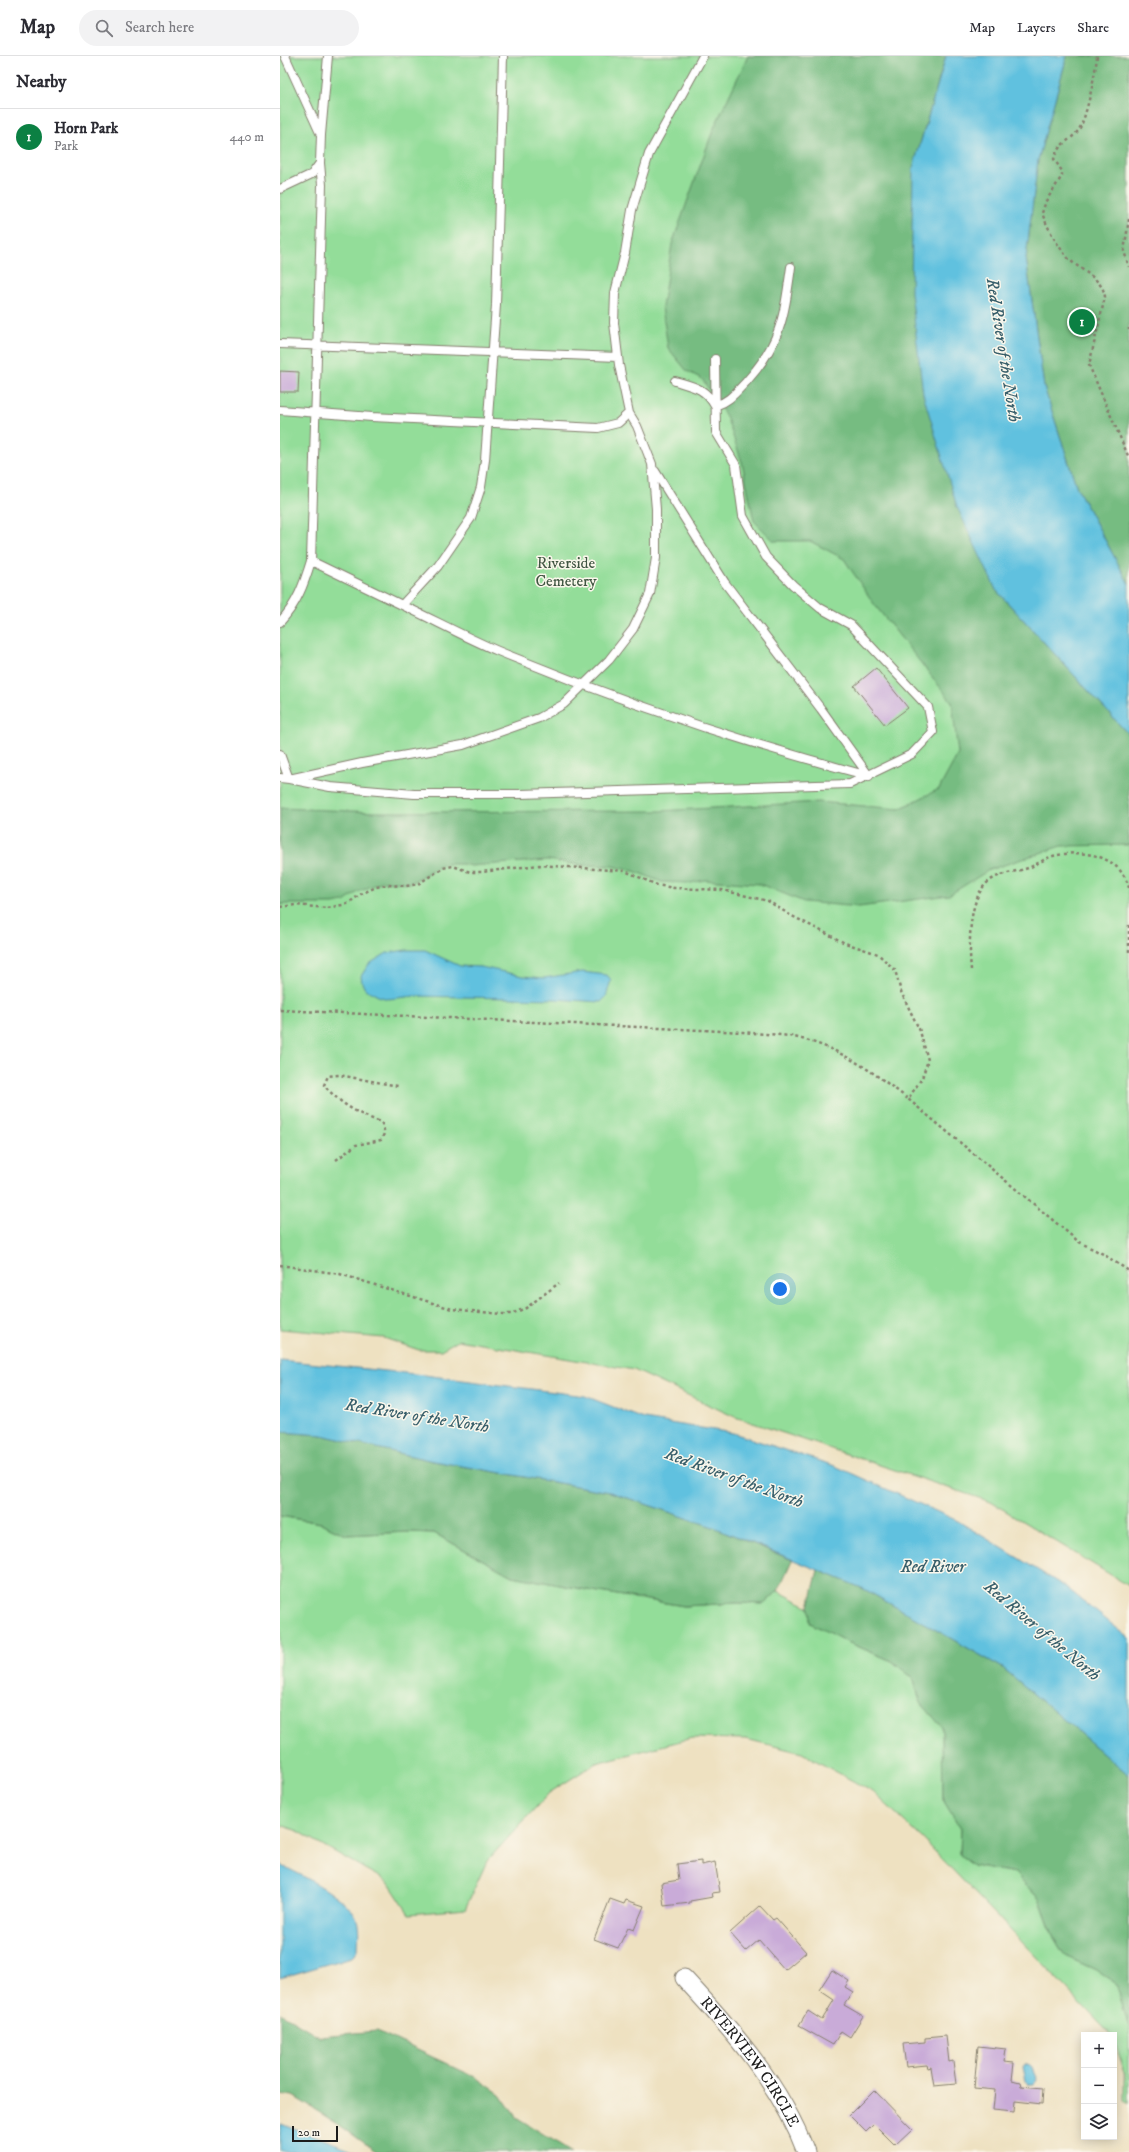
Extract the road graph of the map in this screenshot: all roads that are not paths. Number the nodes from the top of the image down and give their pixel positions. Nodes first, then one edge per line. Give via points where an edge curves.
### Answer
1 (285, 56) edge
2 (328, 56) edge
3 (504, 56) edge
4 (704, 56) edge
5 (321, 135) junction
6 (320, 163) junction
7 (280, 189) edge
8 (791, 267) dead end
9 (280, 344) edge
10 (317, 345) junction
11 (493, 352) junction
12 (618, 357) junction
13 (715, 359) dead end
14 (675, 381) dead end
15 (715, 406) junction
16 (280, 410) edge
17 (315, 413) junction
18 (629, 413) junction
19 (488, 422) junction
20 (652, 464) junction
21 (311, 561) junction
22 (402, 605) junction
23 (280, 622) edge
24 (585, 684) junction
25 (280, 754) edge
26 (869, 776) junction
27 (280, 778) edge
28 (289, 779) junction
29 (684, 1978) dead end
30 (806, 2152) edge

1 - 5 lane
2 - 5 lane
3 - 11 lane
4 - 12 lane via 649,154 634,204 615,293 614,323
5 - 6 lane
6 - 7 lane via 312,174
6 - 10 lane via 322,185
8 - 15 lane via 786,305 771,349 755,372 727,402
9 - 10 lane
10 - 11 lane
10 - 17 lane
11 - 12 lane
11 - 19 lane
12 - 18 lane
13 - 15 lane
14 - 15 lane via 709,394
15 - 26 lane via 716,432 736,465 743,516 766,557 820,608 851,625 928,707 933,732 912,754
16 - 17 lane
17 - 19 lane
17 - 21 lane
18 - 19 lane via 618,423 598,428
18 - 20 lane
19 - 22 lane via 481,487 471,518 438,566
20 - 24 lane via 656,509 656,558 650,594 634,629
20 - 26 lane via 724,583
21 - 22 lane
21 - 23 lane via 304,585 292,609
22 - 24 lane via 497,651
24 - 26 lane via 685,721
24 - 28 lane via 564,704 539,718 464,745 362,762
25 - 28 lane
26 - 28 lane via 850,784 815,786 520,794 414,794 330,787
27 - 28 lane
29 - 30 street, RIVERVIEW CIRCLE via 726,2022 772,2084

